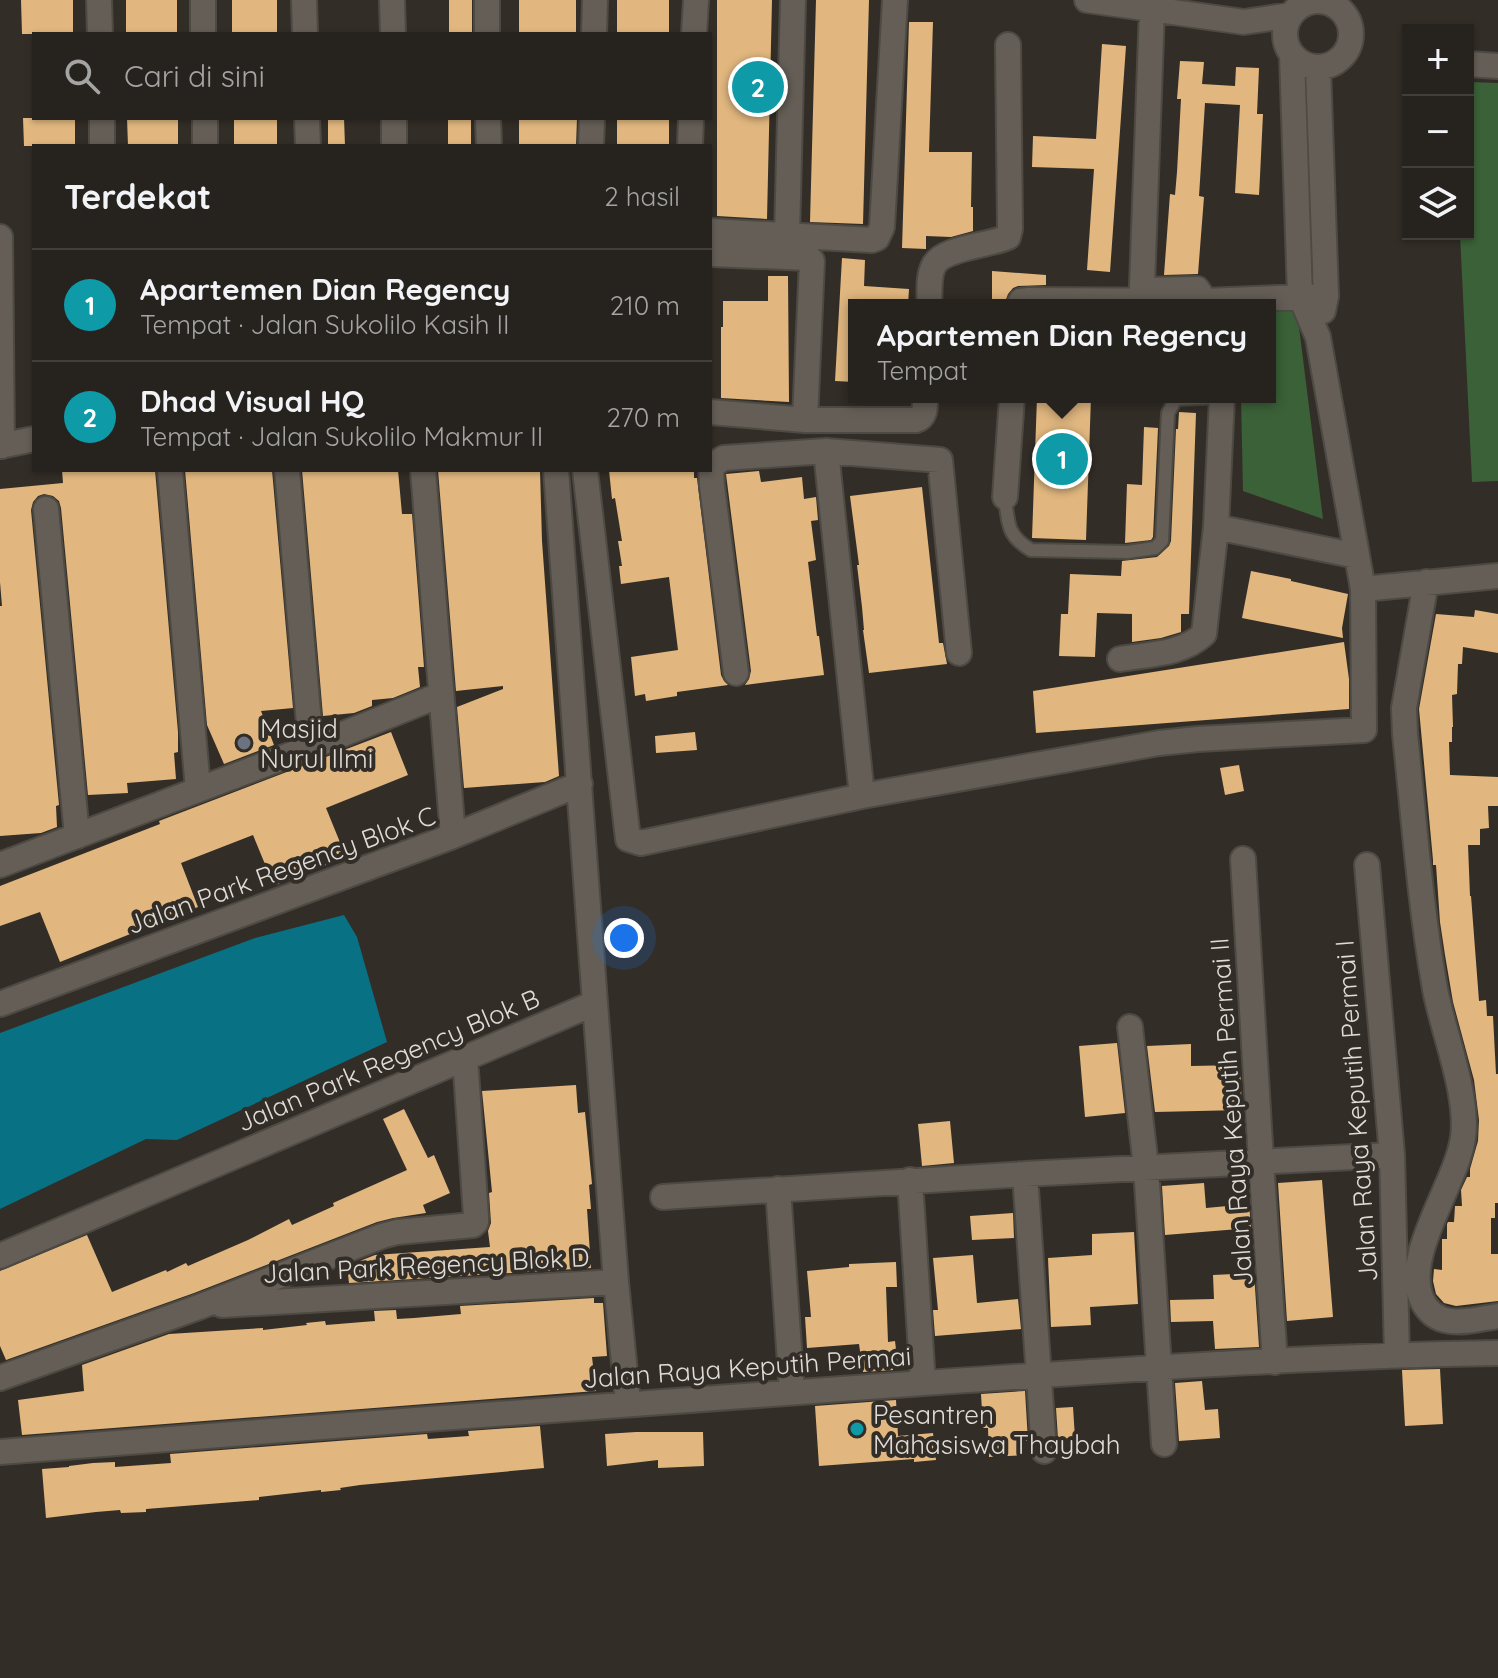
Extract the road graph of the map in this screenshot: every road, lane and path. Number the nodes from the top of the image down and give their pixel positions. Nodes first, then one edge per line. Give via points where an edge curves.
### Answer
1 (99, 0) edge
2 (203, 0) edge
3 (304, 0) edge
4 (392, 0) edge
5 (487, 0) edge
6 (595, 0) edge
7 (696, 0) edge
8 (793, 0) edge
9 (895, 0) edge
10 (1094, 1) edge
11 (1339, 4) edge
12 (1152, 9) junction
13 (1233, 14) edge
14 (100, 32) edge
15 (203, 32) edge
16 (305, 32) edge
17 (393, 32) edge
18 (487, 32) edge
19 (594, 32) edge
20 (694, 32) edge
21 (1008, 45) dead end
22 (1297, 47) junction
23 (1474, 64) edge
24 (1498, 66) edge
25 (102, 120) edge
26 (205, 120) edge
27 (307, 120) edge
28 (394, 120) edge
29 (488, 120) edge
30 (592, 120) edge
31 (691, 120) edge
32 (102, 144) edge
33 (205, 144) edge
34 (308, 144) edge
35 (394, 144) edge
36 (489, 144) edge
37 (591, 144) edge
38 (690, 144) edge
39 (712, 231) edge
40 (787, 235) junction
41 (0, 237) edge
42 (712, 254) edge
43 (1300, 296) junction
44 (1326, 296) junction
45 (929, 299) edge
46 (1215, 299) edge
47 (1260, 299) edge
48 (1318, 337) junction
49 (924, 403) edge
50 (1012, 403) edge
51 (1174, 403) edge
52 (1222, 403) edge
53 (712, 412) edge
54 (805, 420) junction
55 (32, 439) edge
56 (1, 446) edge
57 (826, 451) junction
58 (712, 465) edge
59 (170, 472) edge
60 (287, 472) edge
61 (423, 472) edge
62 (556, 472) edge
63 (585, 472) edge
64 (711, 472) edge
65 (1005, 497) joint
66 (46, 509) dead end
67 (1216, 527) junction
68 (1357, 556) junction
69 (1498, 576) edge
70 (1426, 582) junction
71 (1363, 589) junction
72 (959, 653) dead end
73 (1120, 659) dead end
74 (736, 673) dead end
75 (440, 695) junction
76 (311, 747) junction
77 (580, 784) junction
78 (198, 789) junction
79 (862, 796) junction
80 (77, 836) junction
81 (453, 836) junction
82 (1243, 859) dead end
83 (0, 865) edge
84 (1367, 865) dead end
85 (595, 1003) junction
86 (0, 1004) edge
87 (1130, 1027) dead end
88 (465, 1057) junction
89 (1392, 1155) junction
90 (1261, 1161) junction
91 (1146, 1167) junction
92 (1025, 1174) junction
93 (910, 1180) junction
94 (778, 1189) junction
95 (663, 1197) dead end
96 (0, 1256) edge
97 (616, 1282) junction
98 (199, 1307) junction
99 (1498, 1316) edge
100 (1498, 1353) edge
101 (1397, 1355) junction
102 (1275, 1362) junction
103 (1160, 1369) junction
104 (1039, 1375) junction
105 (0, 1378) edge
106 (923, 1383) junction
107 (792, 1392) junction
108 (628, 1403) junction
109 (1164, 1444) dead end
110 (1044, 1451) dead end
111 (0, 1452) edge

1 - 14 street
2 - 15 street
3 - 16 street
4 - 17 street
5 - 18 street
6 - 19 street
7 - 20 street
8 - 40 street
9 - 40 street via 882,227 877,238
10 - 12 street
11 - 22 street via 1313,1 1301,6
11 - 22 street via 1352,31 1343,57 1332,65
12 - 13 street
12 - 46 street via 1142,286 1197,289
13 - 22 street
13 - 22 street
21 - 45 street via 1008,237 938,259
22 - 43 street
22 - 44 street
23 - 24 street
25 - 32 street
26 - 33 street
27 - 34 street
28 - 35 street
29 - 36 street
30 - 37 street
31 - 38 street
39 - 40 street
41 - 56 street
42 - 54 street via 812,261
43 - 44 street
43 - 47 street
43 - 48 street
44 - 48 street
48 - 68 street
49 - 54 street via 923,415 916,420
50 - 65 street
51 - 65 lane via 1168,413 1162,541 1155,548 1031,550 1018,542 1008,524
52 - 67 street
53 - 54 street
55 - 56 street
57 - 58 street via 724,458
57 - 72 street via 940,460
57 - 79 street
59 - 78 street
60 - 76 street
61 - 75 street
62 - 77 street
63 - 79 street via 628,839 641,843
64 - 74 street
66 - 80 street
67 - 68 street
67 - 73 street via 1204,634 1181,650
68 - 71 street
69 - 70 street
70 - 71 street
70 - 99 street via 1404,708 1405,734 1432,972 1463,1110 1463,1138 1421,1252 1417,1278 1431,1314 1447,1322
71 - 79 street via 1364,730 1159,743
75 - 76 street
75 - 81 street
76 - 78 street
77 - 81 street, Jalan Park Regency Blok C
77 - 85 street
78 - 80 street
80 - 83 street
81 - 86 street, Jalan Park Regency Blok C
82 - 90 street, Jalan Raya Keputih Permai II
84 - 89 street, Jalan Raya Keputih Permai I
85 - 88 street, Jalan Park Regency Blok B
85 - 97 street, Jalan Park Regency Blok D
87 - 91 street
88 - 96 street, Jalan Park Regency Blok B
88 - 98 street via 473,1225 382,1236
89 - 90 street
89 - 101 street, Jalan Raya Keputih Permai I
90 - 91 street
90 - 102 street, Jalan Raya Keputih Permai II
91 - 92 street
91 - 103 street
92 - 93 street
92 - 104 street
93 - 94 street
93 - 106 street
94 - 95 street
94 - 107 street
97 - 98 street, Jalan Park Regency Blok D
97 - 108 street
98 - 105 street
100 - 101 street, Jalan Raya Keputih Permai
101 - 102 street, Jalan Raya Keputih Permai
102 - 103 street, Jalan Raya Keputih Permai
103 - 104 street, Jalan Raya Keputih Permai
103 - 109 street
104 - 106 street, Jalan Raya Keputih Permai
104 - 110 street
106 - 107 street, Jalan Raya Keputih Permai
107 - 108 street, Jalan Raya Keputih Permai
108 - 111 street, Jalan Raya Keputih Permai

